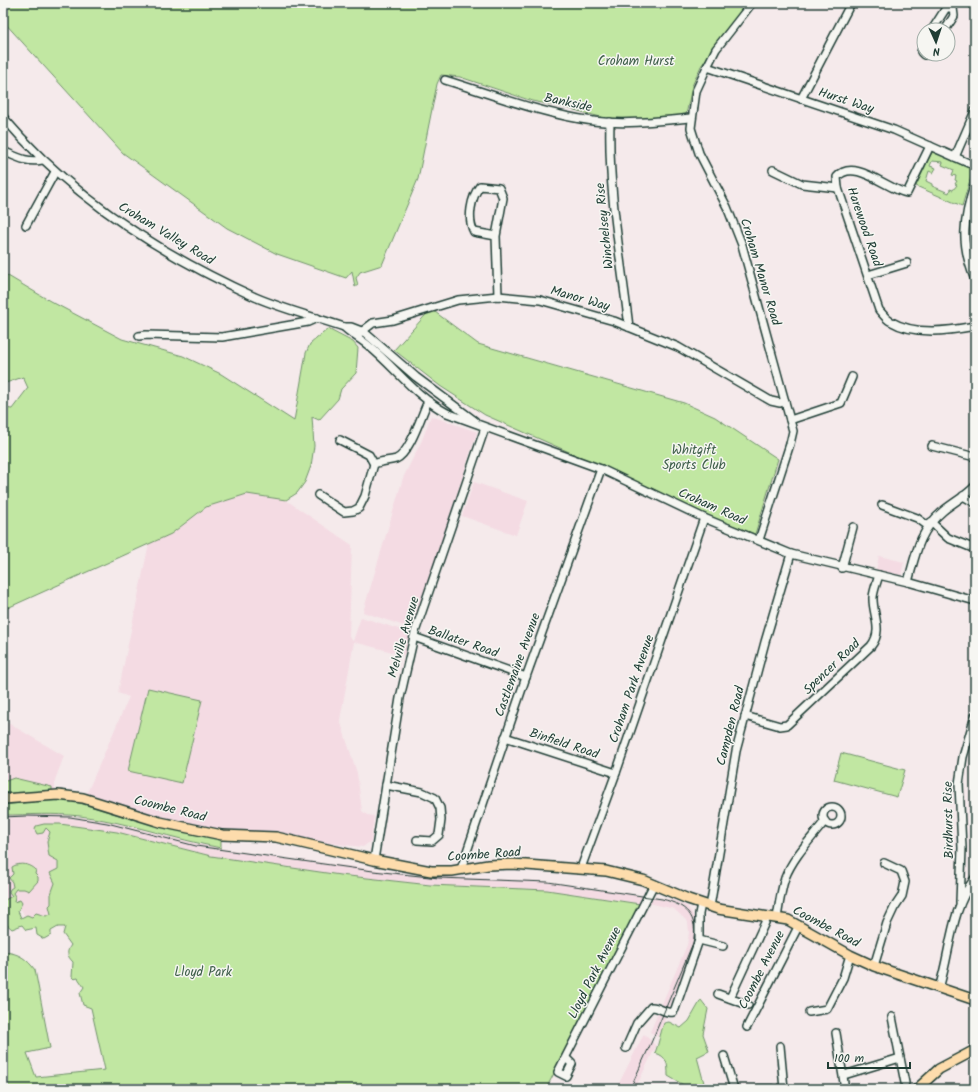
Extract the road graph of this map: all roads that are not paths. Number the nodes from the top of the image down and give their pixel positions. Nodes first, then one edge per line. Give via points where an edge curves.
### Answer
1 (752, 3) edge
2 (851, 3) edge
3 (973, 3) edge
4 (975, 5) edge
5 (955, 6) edge
6 (939, 22) edge
7 (950, 22) edge
8 (707, 67) junction
9 (445, 80) dead end
10 (802, 99) junction
11 (975, 111) edge
12 (3, 117) edge
13 (691, 118) junction
14 (610, 122) junction
15 (930, 146) junction
16 (3, 151) edge
17 (955, 157) junction
18 (42, 160) junction
19 (975, 166) edge
20 (772, 170) dead end
21 (55, 172) junction
22 (975, 183) edge
23 (838, 188) junction
24 (967, 207) junction
25 (975, 210) edge
26 (26, 225) dead end
27 (496, 236) junction
28 (907, 263) dead end
29 (868, 275) junction
30 (975, 280) edge
31 (498, 296) junction
32 (317, 318) junction
33 (975, 326) edge
34 (629, 327) junction
35 (359, 334) junction
36 (139, 336) dead end
37 (852, 377) dead end
38 (428, 401) junction
39 (784, 401) junction
40 (446, 413) joint
41 (790, 420) junction
42 (477, 423) junction
43 (485, 428) junction
44 (340, 440) dead end
45 (932, 446) dead end
46 (975, 457) edge
47 (374, 464) junction
48 (601, 470) junction
49 (975, 486) edge
50 (318, 495) dead end
51 (963, 496) junction
52 (975, 503) edge
53 (882, 505) dead end
54 (704, 518) junction
55 (930, 524) junction
56 (853, 527) dead end
57 (759, 540) junction
58 (975, 549) edge
59 (791, 554) junction
60 (842, 568) junction
61 (878, 575) junction
62 (908, 582) junction
63 (975, 602) edge
64 (414, 637) junction
65 (526, 677) junction
66 (745, 716) junction
67 (975, 716) edge
68 (505, 737) junction
69 (616, 773) junction
70 (386, 785) junction
71 (3, 799) edge
72 (825, 822) dead end
73 (417, 840) dead end
74 (374, 860) junction
75 (884, 863) dead end
76 (581, 868) junction
77 (461, 869) junction
78 (975, 878) edge
79 (654, 884) junction
80 (960, 902) junction
81 (705, 905) junction
82 (773, 917) junction
83 (798, 925) junction
84 (699, 940) junction
85 (723, 946) dead end
86 (850, 955) junction
87 (874, 966) junction
88 (939, 988) junction
89 (718, 994) dead end
90 (730, 998) junction
91 (975, 1000) edge
92 (748, 1005) dead end
93 (809, 1012) dead end
94 (892, 1017) dead end
95 (747, 1027) dead end
96 (836, 1033) dead end
97 (780, 1046) dead end
98 (626, 1048) dead end
99 (975, 1050) edge
100 (724, 1056) dead end
101 (900, 1058) junction
102 (558, 1072) dead end
103 (844, 1075) junction
104 (905, 1083) dead end
105 (734, 1089) edge
106 (759, 1089) edge
107 (772, 1089) edge
108 (784, 1089) edge
109 (845, 1089) edge
110 (917, 1089) edge

1 - 8 street, Croham Manor Road via 720,44
2 - 10 street
3 - 4 main road
5 - 6 street via 946,8
5 - 7 street
8 - 10 street, Hurst Way
8 - 13 street, Croham Manor Road via 696,91
9 - 14 street, Bankside via 549,112 585,120
10 - 15 street, Hurst Way via 883,126
11 - 17 street
12 - 18 street, Croham Valley Road
13 - 14 street, Bankside
13 - 39 street, Croham Manor Road via 693,138 727,207 742,245
14 - 34 street, Winchelsey Rise via 612,186
15 - 17 street, Hurst Way
15 - 23 street, Harewood Road via 907,192 865,174 848,170 837,177
16 - 18 street via 23,160
17 - 19 street, Hurst Way
18 - 21 street, Croham Valley Road
20 - 23 street via 802,184
21 - 26 street
21 - 32 street, Croham Valley Road via 156,245 256,297
22 - 24 street
23 - 29 street, Harewood Road
24 - 25 street
24 - 30 street via 965,236
27 - 27 street via 503,198 499,188 480,186 474,194 470,225 474,232
27 - 31 street
28 - 29 street
29 - 33 street, Harewood Road via 879,310 889,320 905,327 930,331
31 - 34 street, Manor Way via 549,302
31 - 35 street, Manor Way via 445,303 393,320 372,323
32 - 35 street, Croham Valley Road
32 - 36 street via 308,322 222,337
34 - 39 street, Manor Way via 678,347 771,401
35 - 38 street, Croham Valley Road
35 - 42 street, Croham Valley Road via 372,338 416,377
37 - 41 street via 841,403
38 - 40 street, Croham Valley Road
38 - 47 street via 408,446 401,455
39 - 41 street, Croham Manor Road
40 - 42 street, Croham Road
41 - 57 street, Croham Manor Road via 790,444
42 - 43 street, Croham Road
43 - 48 street, Croham Road
43 - 64 street, Melville Avenue
44 - 47 street via 369,455
45 - 46 street
47 - 50 street via 359,508 344,512
48 - 54 street, Croham Road
48 - 65 street, Castlemaine Avenue
49 - 51 street
51 - 52 street
51 - 55 street
53 - 55 street
54 - 57 street, Croham Road
54 - 69 street, Croham Park Avenue
55 - 58 street via 948,538
55 - 62 street via 919,542
56 - 60 street
57 - 59 street, Croham Road
59 - 60 street, Croham Road
59 - 66 street, Campden Road
60 - 61 street, Croham Road
61 - 62 street, Croham Road
61 - 66 street, Spencer Road via 873,596 877,632 871,646 787,725 780,726
62 - 63 street, Croham Road
64 - 65 street, Ballater Road
64 - 70 street, Melville Avenue via 400,698
65 - 68 street, Castlemaine Avenue
66 - 81 street, Campden Road
67 - 80 street, Birdhurst Rise via 962,757 959,784 962,848
68 - 69 street, Binfield Road
68 - 77 street, Castlemaine Avenue
69 - 76 street, Croham Park Avenue
70 - 73 street via 430,795 438,803 444,820 436,839
70 - 74 street, Melville Avenue
71 - 74 main road, Coombe Road via 58,794 83,798 160,822 222,834 276,837
72 - 82 street via 787,874
74 - 77 main road, Coombe Road via 431,871
75 - 87 street via 902,871 905,882 902,896 887,923
76 - 77 main road, Coombe Road via 513,864
76 - 79 main road, Coombe Road via 625,875
78 - 80 street
79 - 81 main road, Coombe Road
79 - 102 street, Lloyd Park Avenue via 566,1058 572,1064 566,1076
80 - 88 street
81 - 82 main road, Coombe Road
81 - 84 street, Campden Road via 699,914
82 - 83 main road, Coombe Road
82 - 90 street
83 - 86 main road, Coombe Road
83 - 95 street, Coombe Avenue
84 - 85 street
84 - 98 street, Campden Road via 674,1010 668,1013 651,1007 637,1023
86 - 87 main road, Coombe Road
86 - 93 street via 843,978 827,1009
87 - 88 main road, Coombe Road
88 - 91 main road, Coombe Road
89 - 90 street
90 - 92 street
94 - 101 street
96 - 103 street
97 - 108 street
99 - 110 main road via 933,1074
100 - 105 street
101 - 103 street
101 - 104 street
103 - 109 street
106 - 107 street

